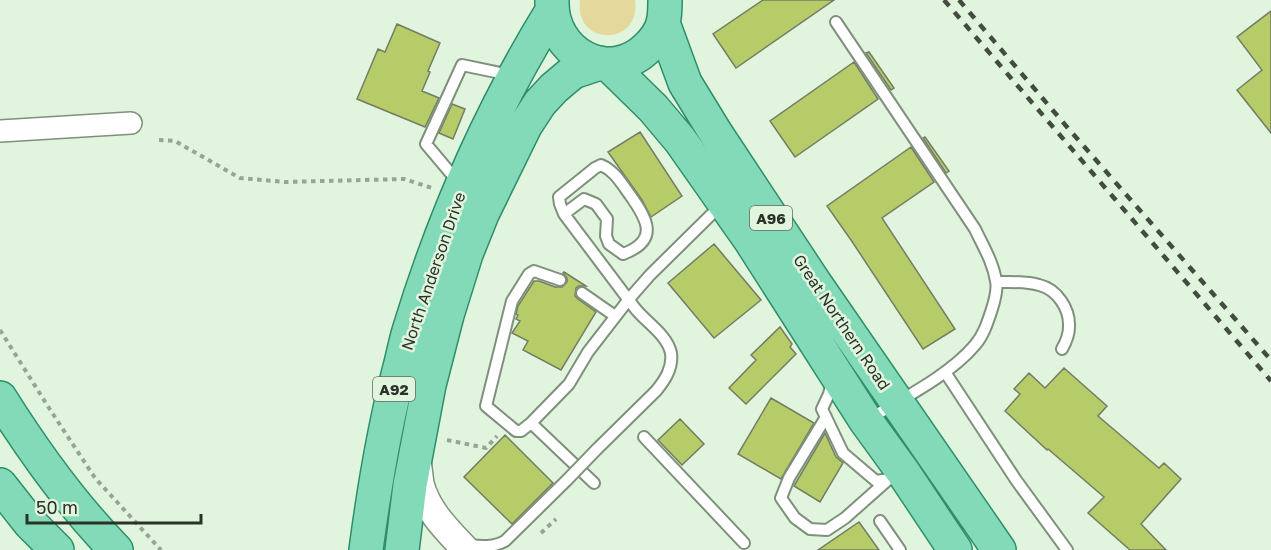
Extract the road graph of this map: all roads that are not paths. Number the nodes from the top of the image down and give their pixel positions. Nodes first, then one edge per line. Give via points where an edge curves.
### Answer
1 (552, 5) edge
2 (665, 6) edge
3 (836, 22) dead end
4 (604, 63) junction
5 (514, 76) junction
6 (131, 123) dead end
7 (0, 131) edge
8 (450, 188) junction
9 (724, 203) junction
10 (564, 214) junction
11 (560, 280) dead end
12 (997, 282) junction
13 (582, 293) dead end
14 (629, 299) junction
15 (615, 316) junction
16 (1062, 349) dead end
17 (945, 372) junction
18 (835, 374) junction
19 (0, 398) edge
20 (897, 402) junction
21 (826, 417) junction
22 (866, 421) junction
23 (531, 423) junction
24 (644, 437) dead end
25 (426, 446) junction
26 (896, 476) junction
27 (594, 483) dead end
28 (0, 484) edge
29 (880, 521) dead end
30 (744, 543) dead end
31 (464, 548) edge
32 (57, 550) edge
33 (116, 550) edge
34 (366, 550) edge
35 (402, 550) edge
36 (900, 550) edge
37 (955, 550) edge
38 (999, 550) edge
39 (1067, 550) edge

1 - 4 main road, A92 via 556,29 566,45 581,57
1 - 5 main road, North Anderson Drive / A92
2 - 4 main road, A92 via 655,40 642,53 626,61
2 - 20 main road, Great Northern Road / A96 via 685,83
3 - 12 lane via 975,229
4 - 9 main road, A96 via 653,108
4 - 25 main road, North Anderson Drive / A92 via 573,72 540,103 482,214 447,315 429,385
5 - 8 main road, North Anderson Drive / A92 via 484,135
5 - 8 lane via 462,65 426,144 444,167
6 - 7 street
8 - 34 main road, North Anderson Drive / A92 via 435,255 392,395
9 - 14 lane
9 - 18 main road, Great Northern Road / A96
10 - 10 lane via 584,199 596,204 607,219 609,244 623,254 644,240 648,226 640,208 612,170 601,165 559,197
10 - 14 lane
11 - 23 lane via 534,271 512,301 486,406 516,431
12 - 16 lane via 1041,285 1055,292 1070,325
12 - 17 lane via 986,327 976,344
13 - 15 lane
14 - 15 lane
14 - 31 lane, bridge via 669,346 668,374 656,391 506,541
15 - 23 lane via 569,384
17 - 20 lane
17 - 39 lane
18 - 21 lane via 822,409
18 - 22 main road, Great Northern Road / A96
19 - 33 main road via 47,470
20 - 22 lane
20 - 38 main road, Great Northern Road / A96
21 - 26 lane via 843,453 876,481
21 - 26 lane via 781,498 795,518 810,529 827,530
22 - 26 main road, Great Northern Road / A96
23 - 27 lane
24 - 30 lane
25 - 31 street via 421,486 443,526
25 - 35 main road, North Anderson Drive / A92 via 405,518
26 - 37 main road, Great Northern Road / A96
28 - 32 main road
29 - 36 lane

